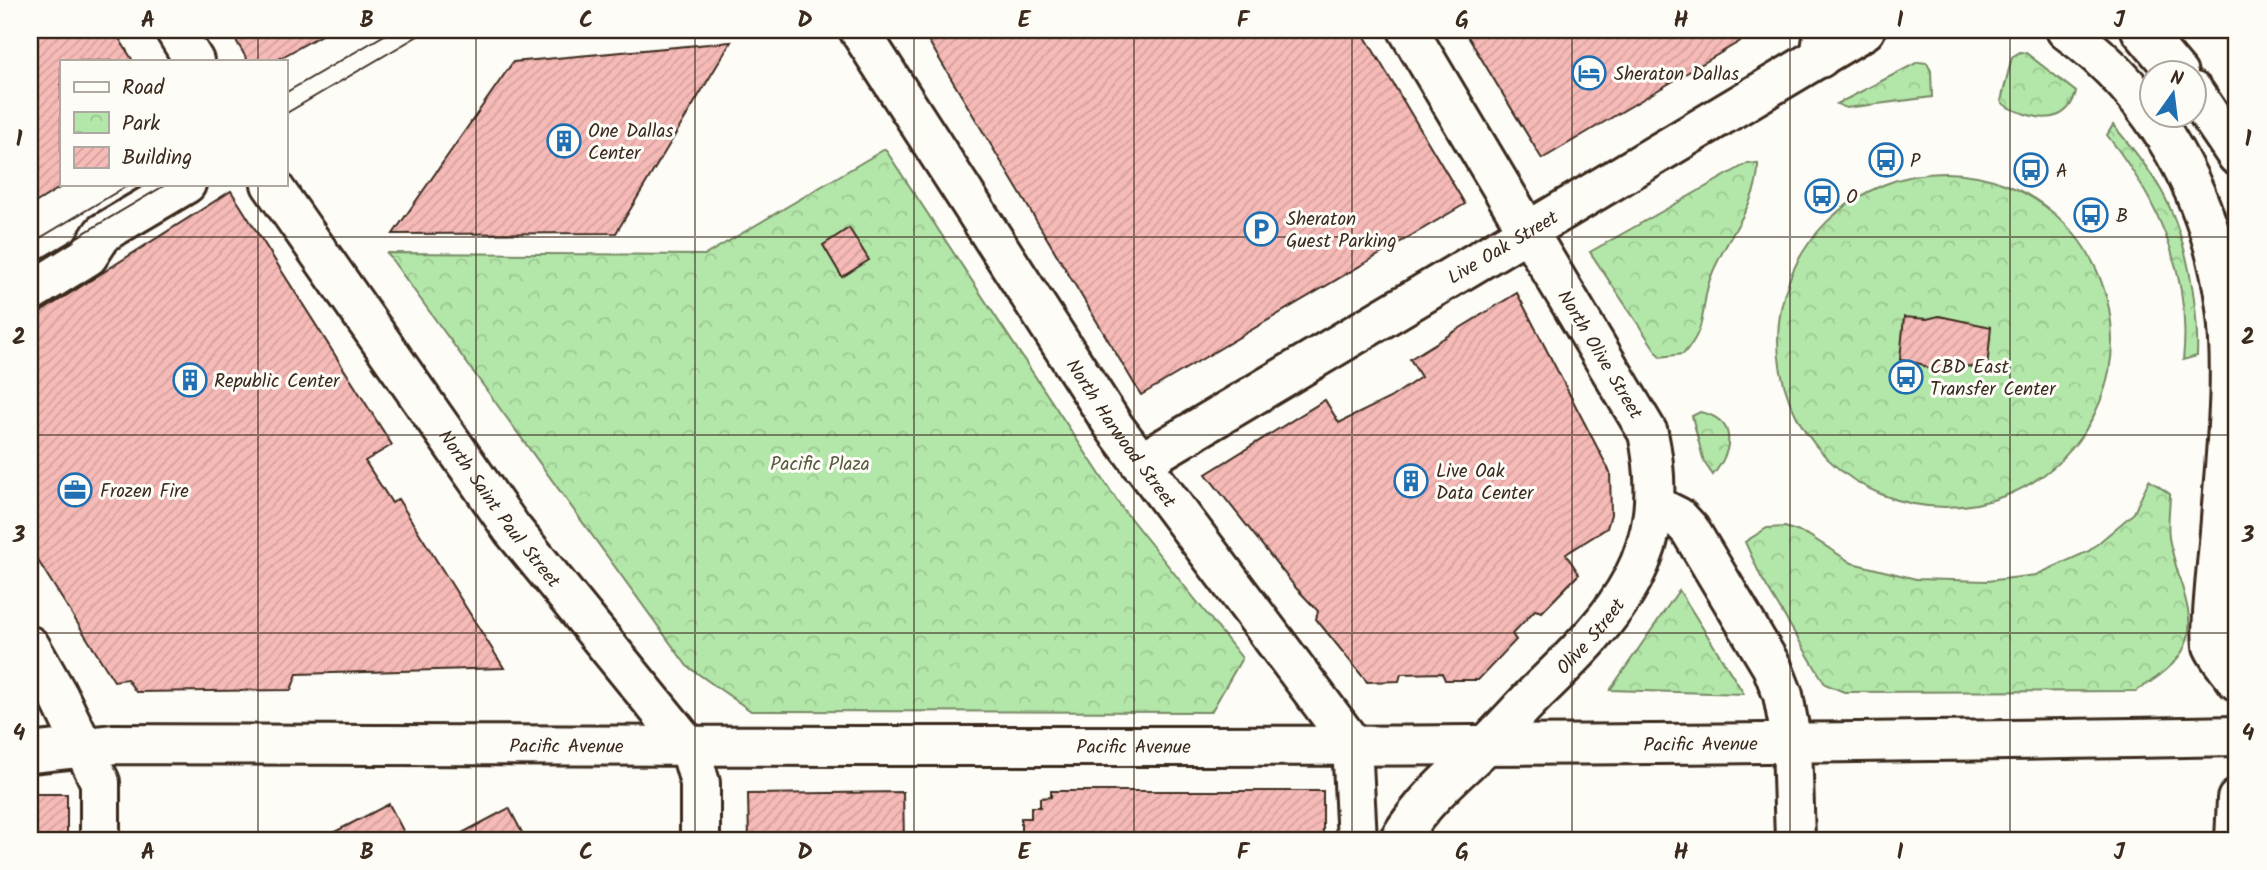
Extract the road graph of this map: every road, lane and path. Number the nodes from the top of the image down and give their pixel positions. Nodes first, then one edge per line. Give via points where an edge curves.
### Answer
1 (175, 30) edge
2 (859, 30) edge
3 (1408, 30) edge
4 (1864, 30) edge
5 (2066, 30) edge
6 (2141, 30) edge
7 (1822, 44) edge
8 (193, 60) edge
9 (2166, 60) edge
10 (2208, 114) edge
11 (2237, 156) edge
12 (183, 186) edge
13 (272, 186) edge
14 (1527, 234) junction
15 (30, 292) edge
16 (1140, 463) junction
17 (1656, 506) junction
18 (30, 646) edge
19 (2237, 681) edge
20 (2237, 736) edge
21 (1792, 743) junction
22 (1352, 744) junction
23 (1487, 744) junction
24 (84, 748) junction
25 (690, 748) junction
26 (30, 753) edge
27 (2237, 799) edge
28 (100, 840) edge
29 (700, 840) edge
30 (1357, 840) edge
31 (1399, 840) edge
32 (1796, 840) edge
33 (2235, 840) edge

1 - 8 street
2 - 16 street, North Harwood Street
3 - 14 street, North Olive Street
4 - 7 street, Live Oak Street
5 - 19 street via 2115,74 2166,135 2207,222 2221,274 2230,384 2212,645
6 - 9 street
7 - 14 street, Live Oak Street
10 - 11 street
12 - 15 street via 103,233 88,256
13 - 25 street, North Saint Paul Street via 512,529
14 - 16 street, Live Oak Street
14 - 17 street, North Olive Street via 1648,433 1656,471
16 - 22 street, North Harwood Street
17 - 21 street via 1678,517 1690,530 1772,667 1783,695
17 - 23 street, Olive Street via 1634,578 1618,607 1584,648
18 - 24 street
20 - 21 street, Pacific Avenue
21 - 23 street, Pacific Avenue
21 - 32 street
22 - 23 street, Pacific Avenue
22 - 25 street, Pacific Avenue
22 - 30 street
23 - 31 street via 1430,796
24 - 25 street, Pacific Avenue via 115,744
24 - 26 street, Pacific Avenue
24 - 28 street via 100,782
25 - 29 street, North Saint Paul Street via 700,783
27 - 33 street

